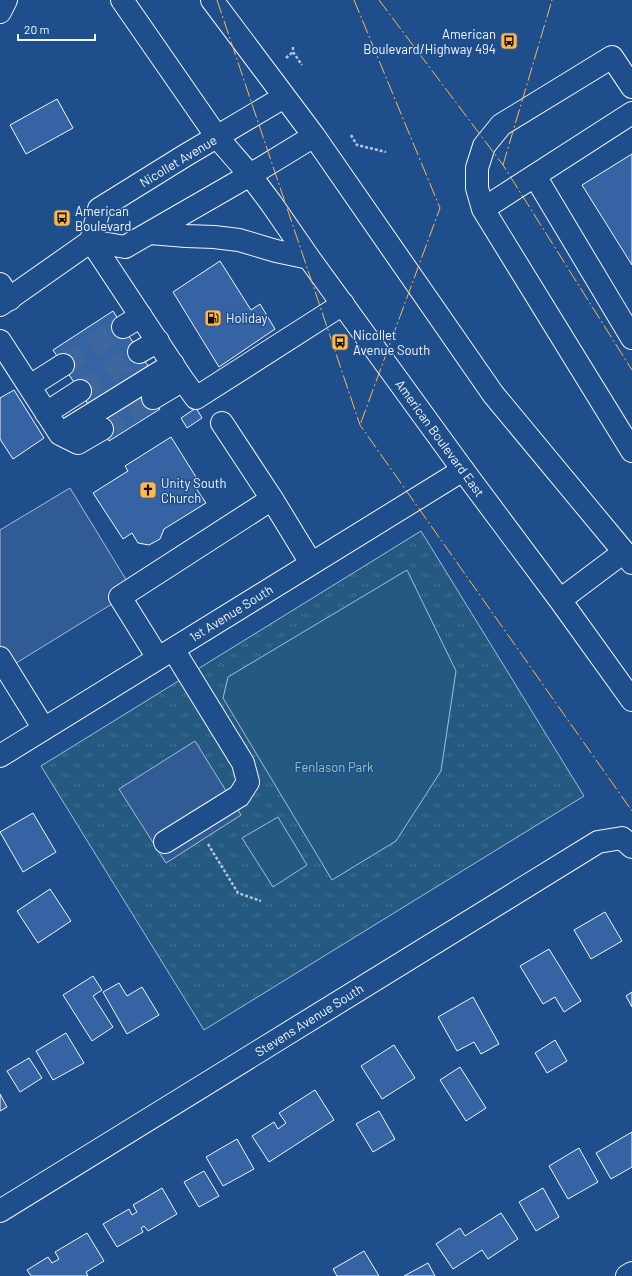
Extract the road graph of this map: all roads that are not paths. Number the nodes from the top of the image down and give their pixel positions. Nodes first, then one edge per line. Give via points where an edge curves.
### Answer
1 (6, 0) edge
2 (122, 0) edge
3 (212, 0) edge
4 (0, 12) edge
5 (632, 87) edge
6 (284, 97) junction
7 (632, 113) edge
8 (314, 136) junction
9 (217, 138) junction
10 (250, 175) junction
11 (535, 176) junction
12 (484, 209) junction
13 (150, 233) junction
14 (91, 241) junction
15 (309, 258) junction
16 (3, 296) edge
17 (343, 304) junction
18 (632, 338) edge
19 (0, 340) edge
20 (158, 341) junction
21 (139, 352) tunnel mouth
22 (63, 365) tunnel mouth
23 (7, 366) edge
24 (178, 372) junction
25 (30, 386) junction
26 (80, 391) tunnel mouth
27 (153, 398) tunnel mouth
28 (46, 413) junction
29 (222, 423) dead end
30 (102, 429) tunnel mouth
31 (60, 434) junction
32 (632, 451) edge
33 (462, 470) junction
34 (272, 499) junction
35 (629, 553) edge
36 (311, 563) junction
37 (560, 600) junction
38 (165, 654) junction
39 (0, 658) edge
40 (632, 700) edge
41 (44, 729) junction
42 (0, 756) edge
43 (165, 842) dead end
44 (627, 842) edge
45 (0, 1211) edge
46 (632, 1273) edge
47 (627, 1276) edge

1 - 4 main road
2 - 9 main road, American Boulevard East
3 - 6 main road
5 - 12 main road via 612,57 501,125 484,146 477,168 478,188
6 - 8 main road
6 - 9 main road, Nicollet Avenue
7 - 11 main road
8 - 10 main road
8 - 35 main road via 492,394
9 - 10 main road, American Boulevard East
9 - 14 main road, Nicollet Avenue via 99,209
10 - 13 main road
10 - 15 main road, American Boulevard East
11 - 12 main road
11 - 18 main road
12 - 32 main road
13 - 14 main road via 125,247
13 - 15 main road via 240,240
14 - 16 main road
14 - 20 main road via 132,321
15 - 17 main road, American Boulevard East
17 - 24 main road via 196,398
17 - 33 main road, American Boulevard East
19 - 23 main road
20 - 21 main road
20 - 24 main road
22 - 25 main road
23 - 25 main road
24 - 27 main road
24 - 31 main road
25 - 28 main road
26 - 28 main road
28 - 31 main road
29 - 34 main road
30 - 31 main road via 78,443
33 - 36 main road, 1st Avenue South
33 - 37 main road, American Boulevard East
34 - 36 main road
34 - 38 main road via 120,597
35 - 37 main road
36 - 38 main road, 1st Avenue South
37 - 40 main road, American Boulevard East
38 - 41 main road, 1st Avenue South
38 - 43 main road via 243,763 248,782 239,796
39 - 41 main road
41 - 42 main road, 1st Avenue South
44 - 45 main road, Stevens Avenue South via 598,842
46 - 47 main road

